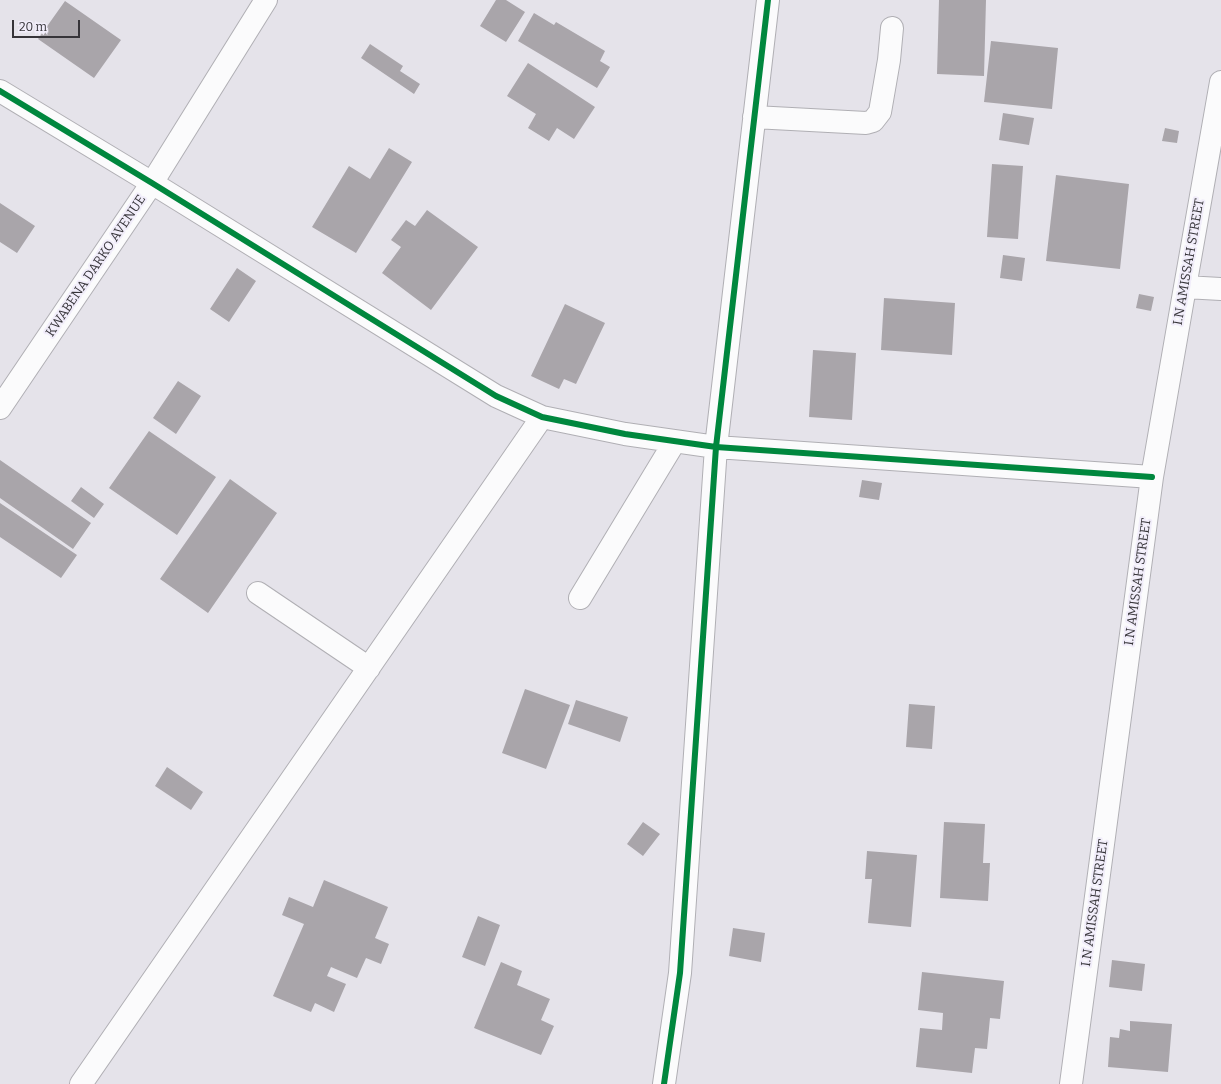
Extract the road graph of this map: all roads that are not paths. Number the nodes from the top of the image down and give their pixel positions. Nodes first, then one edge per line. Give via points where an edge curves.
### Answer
1 (266, 0) edge
2 (768, 0) edge
3 (892, 28) dead end
4 (1221, 82) edge
5 (0, 91) edge
6 (754, 117) junction
7 (152, 183) junction
8 (1184, 287) junction
9 (1221, 289) edge
10 (0, 408) edge
11 (542, 417) junction
12 (675, 441) junction
13 (716, 447) junction
14 (1152, 477) junction
15 (258, 593) dead end
16 (580, 598) dead end
17 (368, 668) junction
18 (81, 1084) edge
19 (664, 1084) edge
20 (1070, 1084) edge

1 - 7 street, KWABENA DARKO AVENUE
2 - 6 street
3 - 6 street via 880,112 873,121 866,123
4 - 8 street, I.N AMISSAH STREET
5 - 7 street
6 - 13 street
7 - 10 street, KWABENA DARKO AVENUE
7 - 11 street via 496,396
8 - 9 street
8 - 14 street, I.N AMISSAH STREET
11 - 12 street
11 - 17 street
12 - 13 street
12 - 16 street
13 - 14 street
13 - 19 street via 680,973
14 - 20 street, I.N AMISSAH STREET
15 - 17 street
17 - 18 street

